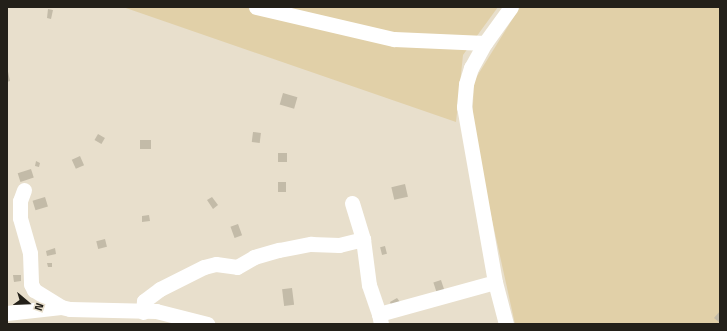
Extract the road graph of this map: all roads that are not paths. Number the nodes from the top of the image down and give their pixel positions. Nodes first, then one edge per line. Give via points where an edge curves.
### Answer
1 (256, 7) edge
2 (511, 7) edge
3 (485, 43) junction
4 (24, 190) dead end
5 (352, 203) dead end
6 (363, 239) junction
7 (495, 282) junction
8 (61, 307) junction
9 (143, 312) junction
10 (7, 313) edge
11 (380, 319) edge
12 (207, 324) edge
13 (506, 324) edge

1 - 3 street via 394,39
2 - 3 street
3 - 7 street via 466,84 464,107
4 - 8 street via 20,201 20,218 30,253 31,284 34,290
5 - 6 street
6 - 9 street via 339,245 311,244 286,249 254,257 237,267 216,264 204,267 166,286 144,301
6 - 11 street via 369,285
7 - 11 street
7 - 13 street
8 - 9 street
8 - 10 street
9 - 12 street via 156,311

